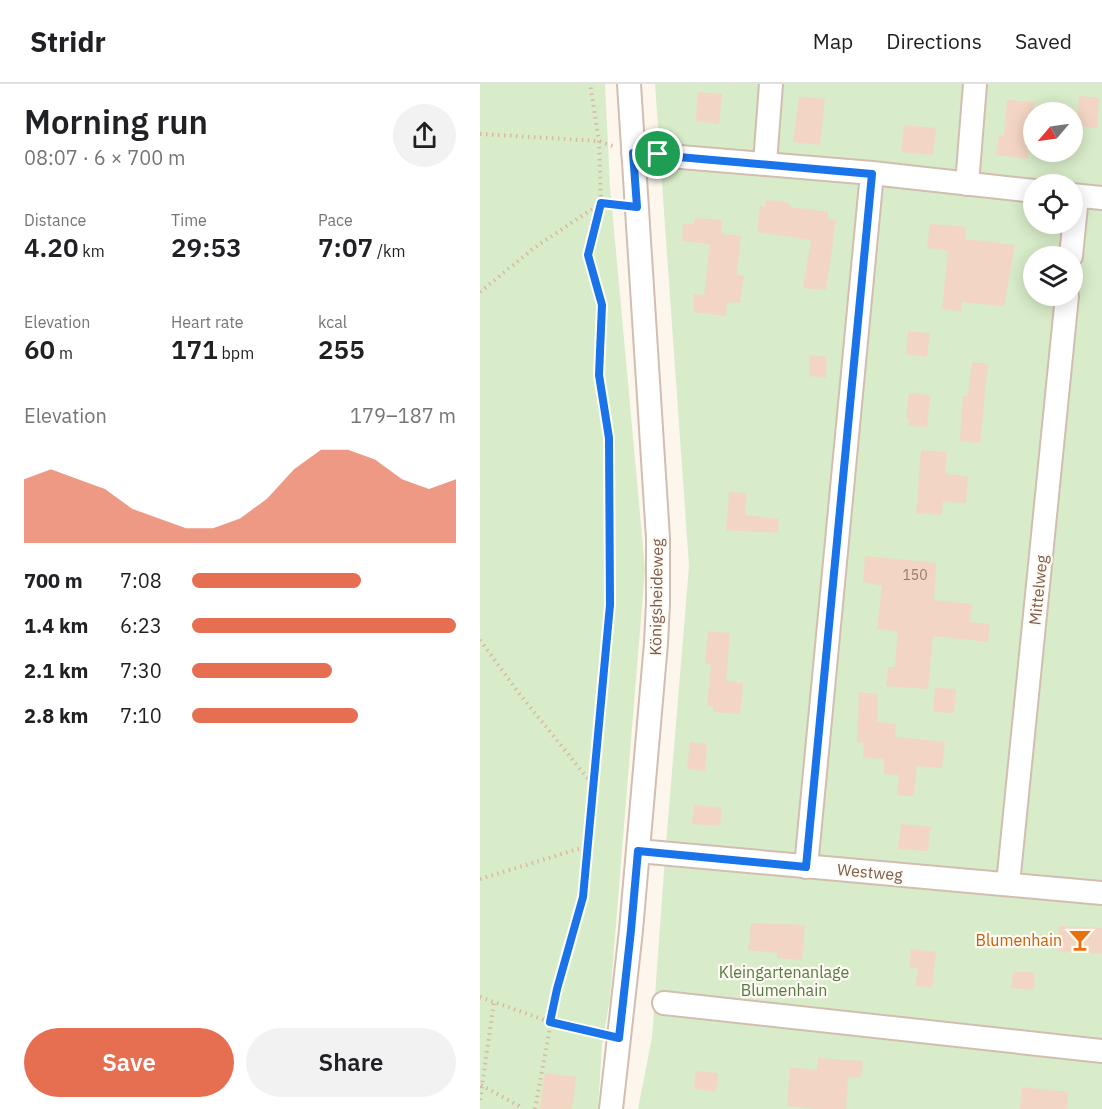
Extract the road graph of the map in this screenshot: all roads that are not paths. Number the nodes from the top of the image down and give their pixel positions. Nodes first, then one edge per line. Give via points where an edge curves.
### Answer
1 (629, 84) edge
2 (771, 84) edge
3 (975, 84) edge
4 (633, 153) junction
5 (765, 164) junction
6 (872, 174) junction
7 (967, 184) junction
8 (1023, 190) edge
9 (1083, 197) edge
10 (1102, 198) edge
11 (1066, 306) edge
12 (638, 851) junction
13 (806, 867) junction
14 (1008, 884) junction
15 (1102, 893) edge
16 (664, 1003) dead end
17 (1102, 1051) edge
18 (611, 1109) edge

1 - 4 street, Königsheideweg
2 - 5 street
3 - 7 street
4 - 5 street
4 - 12 street, Königsheideweg via 658,573 656,644
5 - 6 street
6 - 7 street
6 - 13 street
7 - 8 street
9 - 10 street
11 - 14 street, Mittelweg
12 - 13 street, Westweg
12 - 18 street, Königsheideweg
13 - 14 street, Westweg
14 - 15 street, Westweg
16 - 17 street

